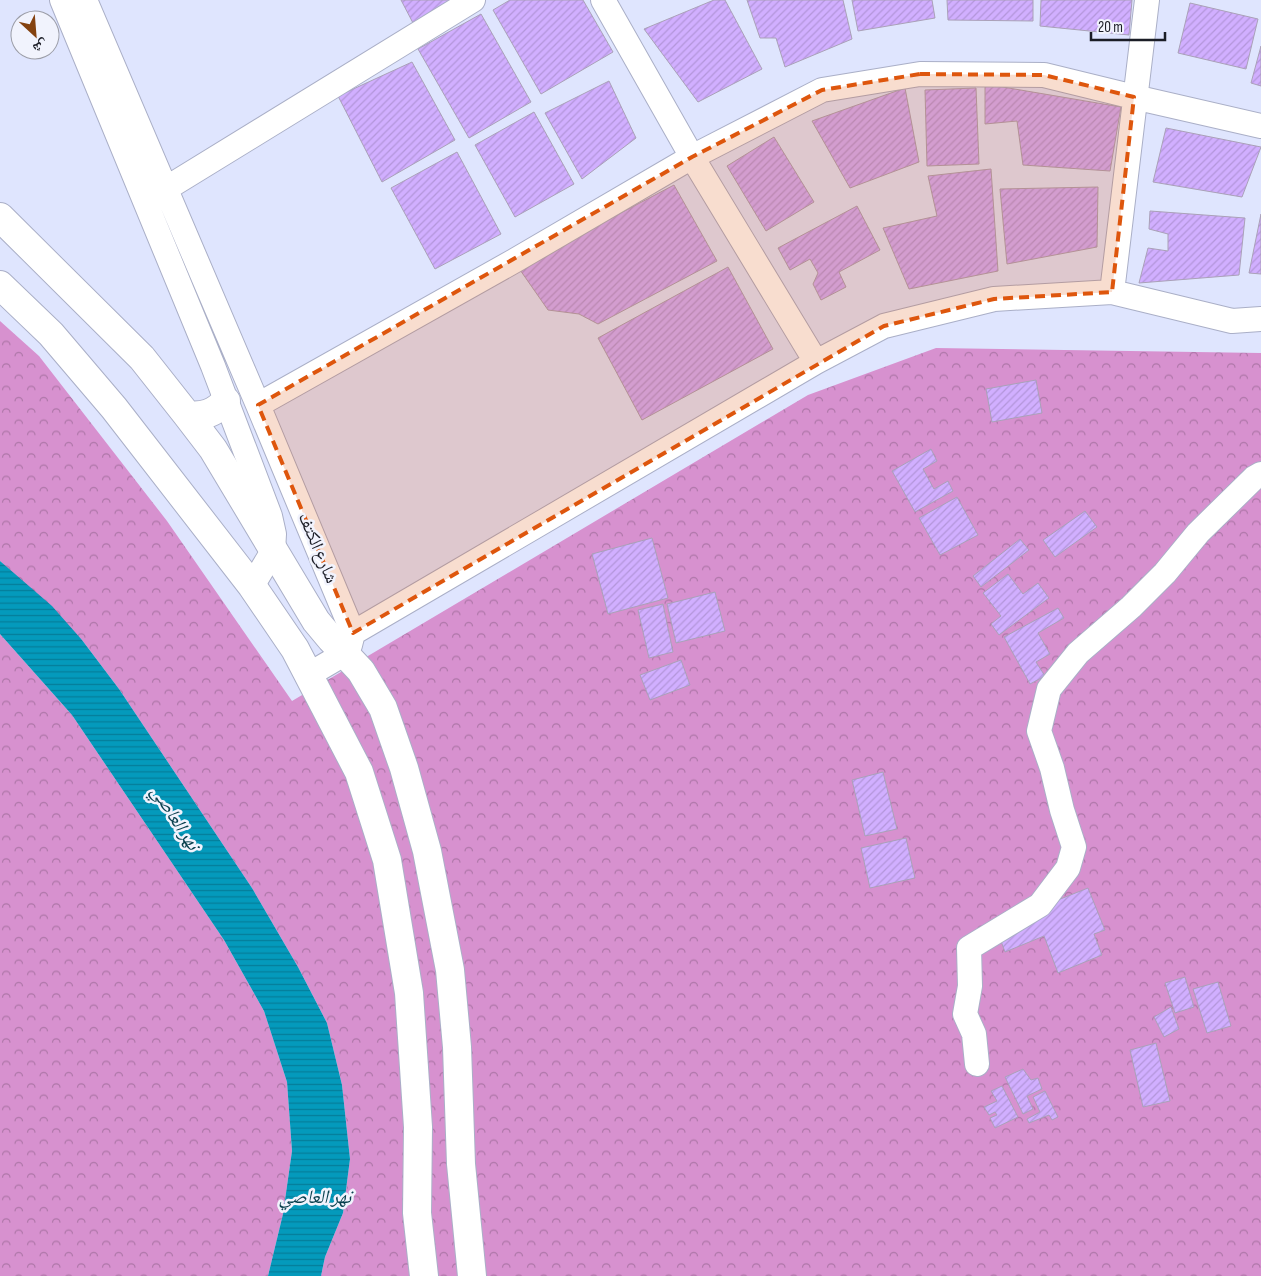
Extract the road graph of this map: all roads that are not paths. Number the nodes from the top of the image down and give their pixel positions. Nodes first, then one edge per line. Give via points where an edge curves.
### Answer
1 (62, 0) edge
2 (86, 0) edge
3 (473, 0) edge
4 (603, 0) edge
5 (1147, 0) edge
6 (1134, 97) junction
7 (1261, 126) edge
8 (692, 157) junction
9 (167, 188) junction
10 (0, 216) edge
11 (0, 285) edge
12 (1112, 292) junction
13 (1261, 319) edge
14 (816, 362) junction
15 (226, 401) junction
16 (258, 405) junction
17 (187, 415) junction
18 (1261, 474) edge
19 (273, 550) junction
20 (252, 586) junction
21 (349, 643) junction
22 (310, 674) junction
23 (977, 1064) dead end
24 (424, 1276) edge
25 (472, 1276) edge

1 - 15 street
2 - 9 street, شارع الكتف
3 - 9 street
4 - 8 street
5 - 6 street
6 - 7 street
6 - 8 street via 1044,75 920,74 822,90
6 - 12 street
8 - 14 street
8 - 16 street
9 - 16 street, شارع الكتف
10 - 17 main road via 142,358
11 - 20 main road via 51,334 114,408
12 - 13 street via 1232,321
12 - 14 street via 994,299 884,326
14 - 21 street
15 - 17 main road via 204,415
15 - 19 street via 270,516
16 - 21 street, شارع الكتف
17 - 19 main road via 213,449
18 - 23 street via 1198,533 1166,573 1078,653 1049,689 1039,731 1074,847 1068,868 1040,905 969,948 970,986 965,1014 974,1034
19 - 20 street
19 - 21 main road via 316,621
20 - 22 main road
21 - 22 street
21 - 25 main road via 383,708 404,768 429,861 450,970 457,1047 461,1164
22 - 24 main road via 359,772 387,860 408,993 418,1127 417,1213

